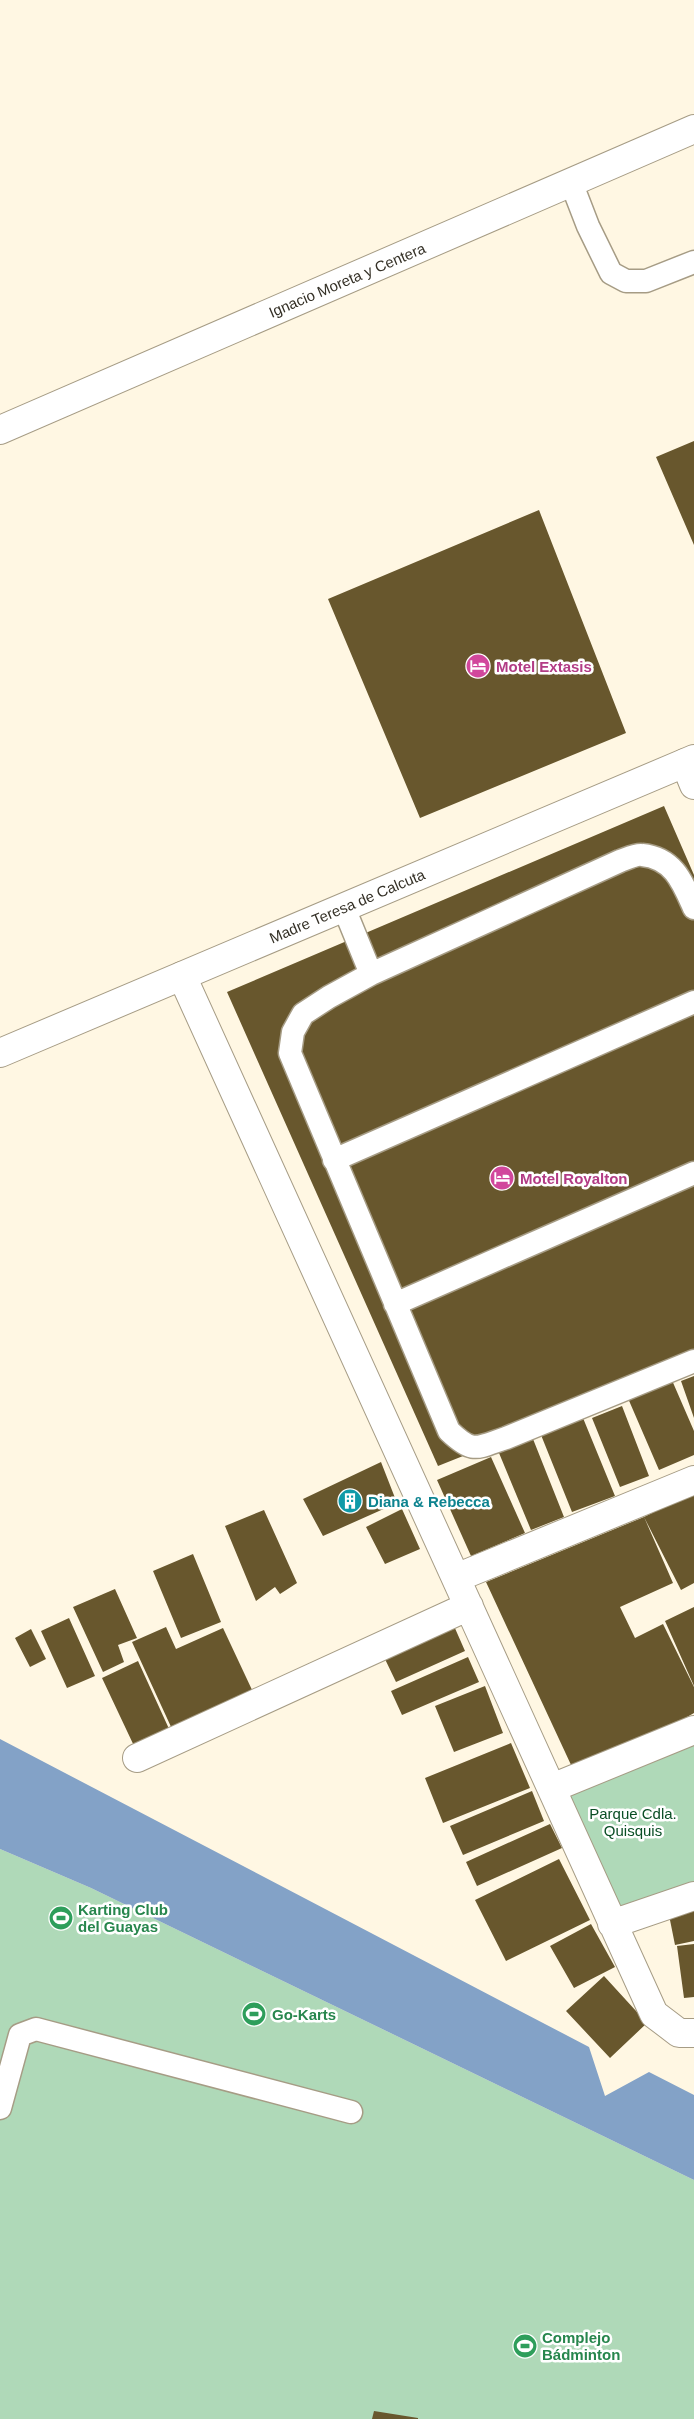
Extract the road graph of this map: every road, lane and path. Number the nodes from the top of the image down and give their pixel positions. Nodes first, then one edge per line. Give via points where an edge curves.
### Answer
1 (694, 129) edge
2 (571, 182) junction
3 (694, 262) edge
4 (0, 430) edge
5 (691, 769) edge
6 (344, 908) junction
7 (694, 908) edge
8 (371, 974) junction
9 (182, 976) junction
10 (694, 1002) edge
11 (0, 1054) edge
12 (334, 1160) junction
13 (694, 1174) edge
14 (395, 1304) junction
15 (694, 1361) edge
16 (694, 1480) edge
17 (456, 1578) junction
18 (469, 1606) junction
19 (694, 1730) edge
20 (137, 1758) dead end
21 (552, 1788) junction
22 (694, 1896) edge
23 (612, 1924) junction
24 (694, 2033) edge
25 (0, 2108) edge
26 (351, 2112) dead end

1 - 2 street, Ignacio Moreta y Centera
2 - 3 lane via 611,274 626,281 646,281
2 - 4 street, Ignacio Moreta y Centera
5 - 6 street, Madre Teresa de Calcuta
6 - 8 lane
6 - 9 street, Madre Teresa de Calcuta
7 - 8 lane via 679,874 660,859 641,854
8 - 12 lane via 303,1014 293,1032 290,1053
9 - 11 street, Madre Teresa de Calcuta
9 - 17 street
10 - 12 lane
12 - 14 lane
13 - 14 lane
14 - 15 lane via 449,1431 464,1445 479,1447 506,1438
16 - 17 street
17 - 18 street
18 - 20 street
18 - 21 street
19 - 21 street
21 - 23 street
22 - 23 street
23 - 24 street via 654,2014 679,2033
25 - 26 lane via 20,2034 36,2029

